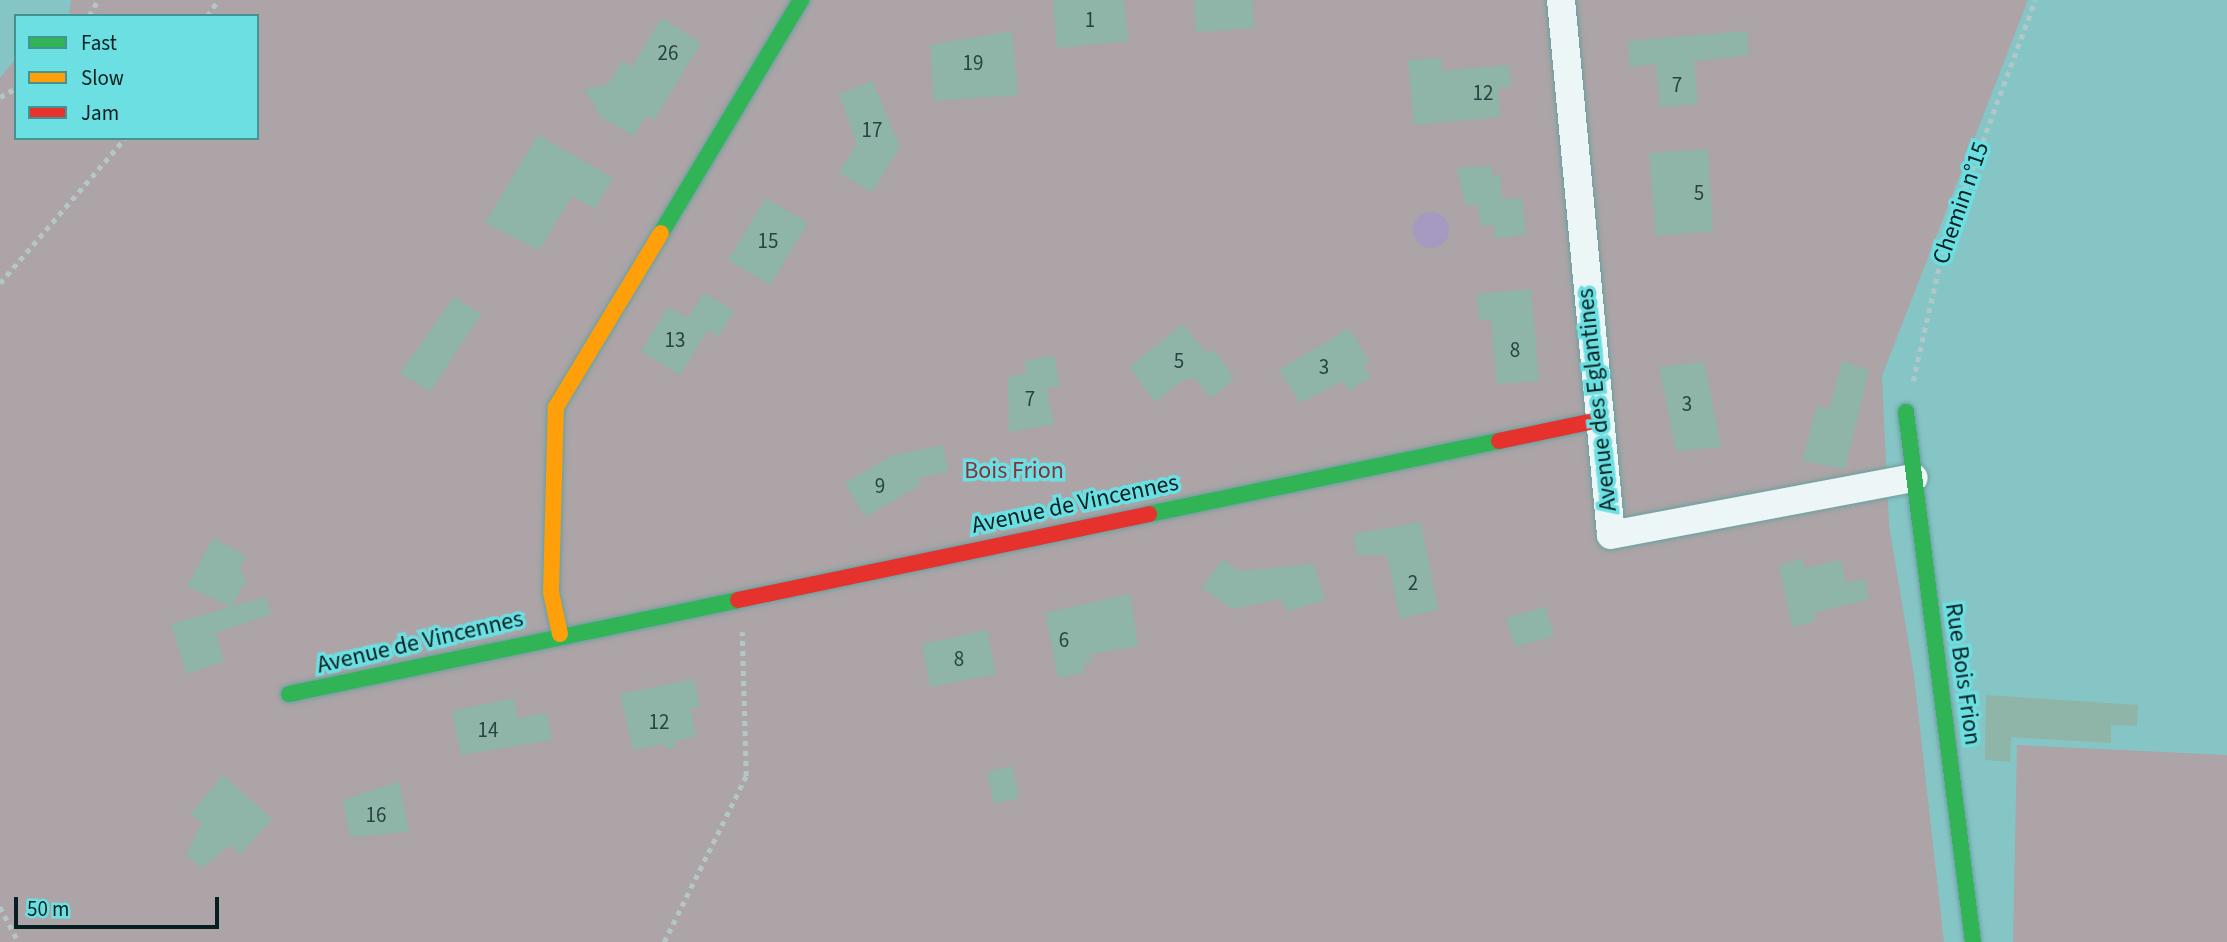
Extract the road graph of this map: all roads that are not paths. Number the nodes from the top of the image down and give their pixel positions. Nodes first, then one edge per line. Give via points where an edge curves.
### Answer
1 (801, 0) edge
2 (1561, 0) edge
3 (1906, 412) road end
4 (1599, 419) junction
5 (1914, 478) junction
6 (560, 634) junction
7 (289, 694) dead end
8 (1973, 942) edge

1 - 6 street, Avenue de Vincennes via 556,407 551,592
2 - 4 street, Avenue des Eglantines
3 - 5 street, Rue Bois Frion
4 - 5 street, Avenue des Eglantines via 1611,535
4 - 6 street, Avenue de Vincennes
5 - 8 street, Rue Bois Frion
6 - 7 street, Avenue de Vincennes

